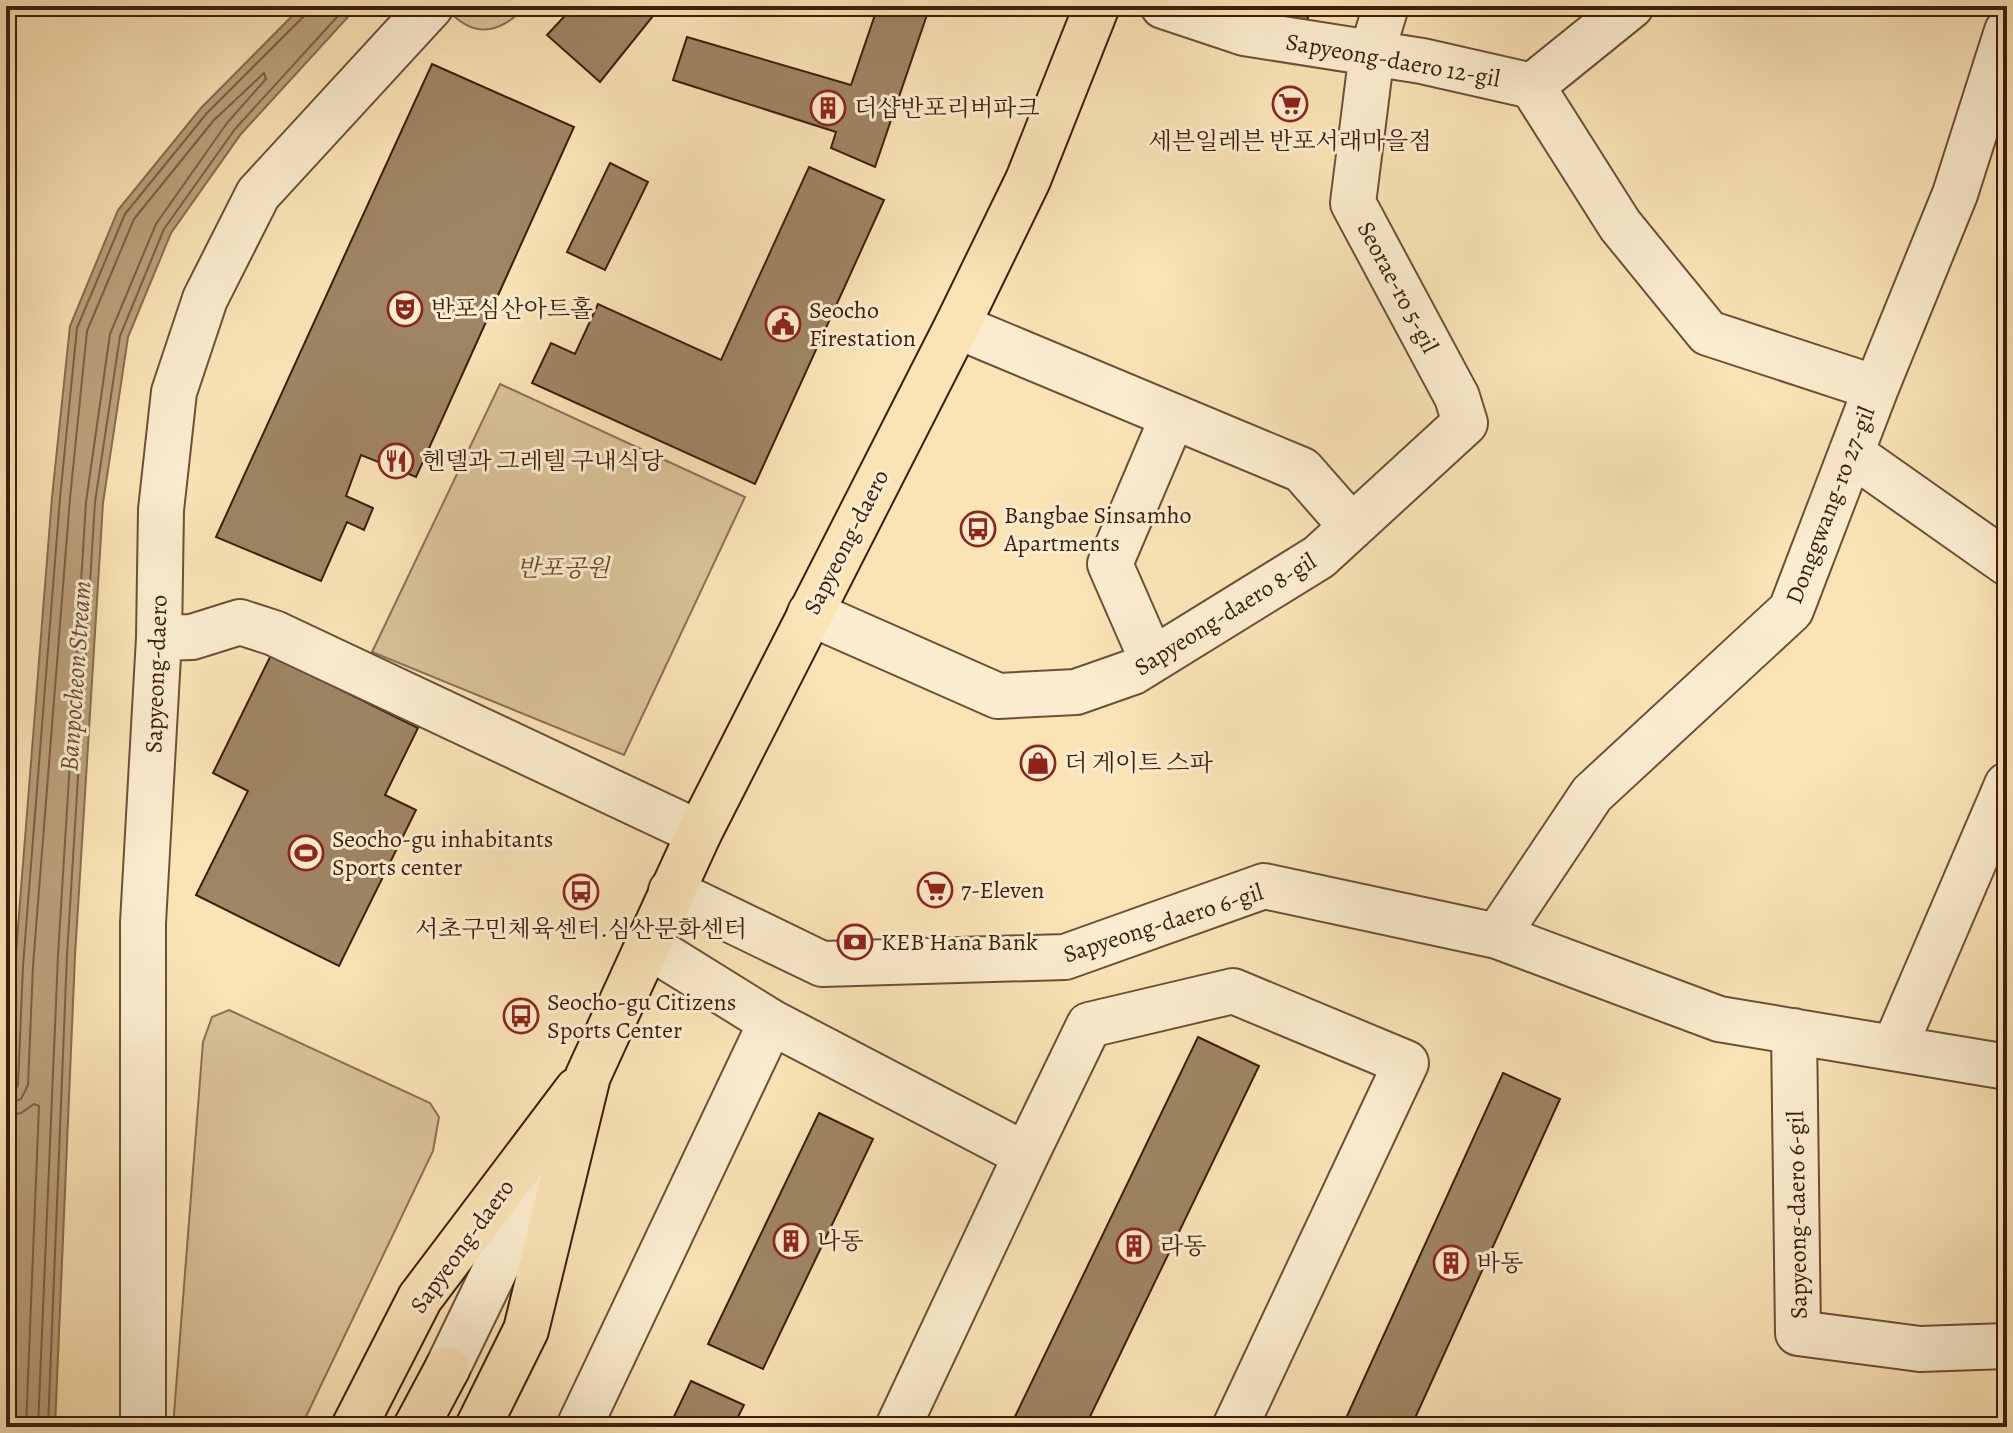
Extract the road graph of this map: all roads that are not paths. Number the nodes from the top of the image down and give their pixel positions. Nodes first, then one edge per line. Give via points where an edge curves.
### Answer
1 (431, 6) edge
2 (1097, 6) edge
3 (1163, 6) edge
4 (1386, 6) edge
5 (1631, 6) edge
6 (2007, 31) edge
7 (1372, 52) junction
8 (1532, 86) junction
9 (957, 326) junction
10 (1876, 388) junction
11 (1173, 416) junction
12 (1465, 423) joint
13 (1851, 453) junction
14 (1352, 527) junction
15 (2007, 563) edge
16 (810, 613) junction
17 (159, 638) junction
18 (1152, 660) junction
19 (2007, 785) edge
20 (699, 833) junction
21 (671, 891) junction
22 (1497, 936) junction
23 (647, 945) junction
24 (771, 1022) junction
25 (1794, 1031) junction
26 (1894, 1048) junction
27 (2007, 1067) edge
28 (588, 1076) junction
29 (1026, 1155) junction
30 (2007, 1346) edge
31 (447, 1369) joint
32 (143, 1427) edge
33 (354, 1427) edge
34 (416, 1427) edge
35 (478, 1427) edge
36 (579, 1427) edge
37 (898, 1427) edge
38 (1235, 1427) edge

1 - 17 street, Sapyeong-daero via 258,194 205,299 174,392 161,510
2 - 9 main road, Sapyeong-daero via 1028,180
3 - 7 street, Sapyeong-daero 12-gil via 1244,33
4 - 7 street, Seorae-ro 5-gil
5 - 8 street
6 - 10 street, Donggwang-ro 27-gil via 1955,194
7 - 8 street, Sapyeong-daero 12-gil
7 - 12 street, Seorae-ro 5-gil via 1353,203 1457,397
8 - 10 street, Sapyeong-daero 12-gil via 1620,225 1708,333
9 - 11 street
9 - 16 main road, Sapyeong-daero
10 - 13 street, Donggwang-ro 27-gil
11 - 14 street via 1302,470
11 - 18 street via 1110,564
12 - 14 street, Sapyeong-daero 8-gil
13 - 15 street
13 - 22 street, Donggwang-ro 27-gil via 1791,610 1592,794
14 - 18 street, Sapyeong-daero 8-gil via 1319,557
16 - 18 street, Sapyeong-daero 8-gil via 998,696 1076,692
16 - 20 main road, Sapyeong-daero
17 - 20 street via 192,637 240,622 274,633
17 - 32 street, Sapyeong-daero via 143,923
19 - 26 street
20 - 21 main road, Sapyeong-daero
21 - 22 street, Sapyeong-daero 6-gil via 822,964 1065,957 1264,886
21 - 23 main road, Sapyeong-daero
22 - 25 street, Sapyeong-daero 6-gil via 1719,1019
23 - 24 street
23 - 28 main road, Sapyeong-daero
24 - 29 street
24 - 36 street
25 - 26 street, Sapyeong-daero 6-gil
25 - 30 street, Sapyeong-daero 6-gil via 1798,1333 1920,1349
26 - 27 street, Sapyeong-daero 6-gil
28 - 31 street, Sapyeong-daero
28 - 33 main road, Sapyeong-daero via 420,1298
28 - 35 main road, Sapyeong-daero via 526,1330
29 - 37 street
29 - 38 street via 1089,1025 1233,991 1406,1063
31 - 34 main road

